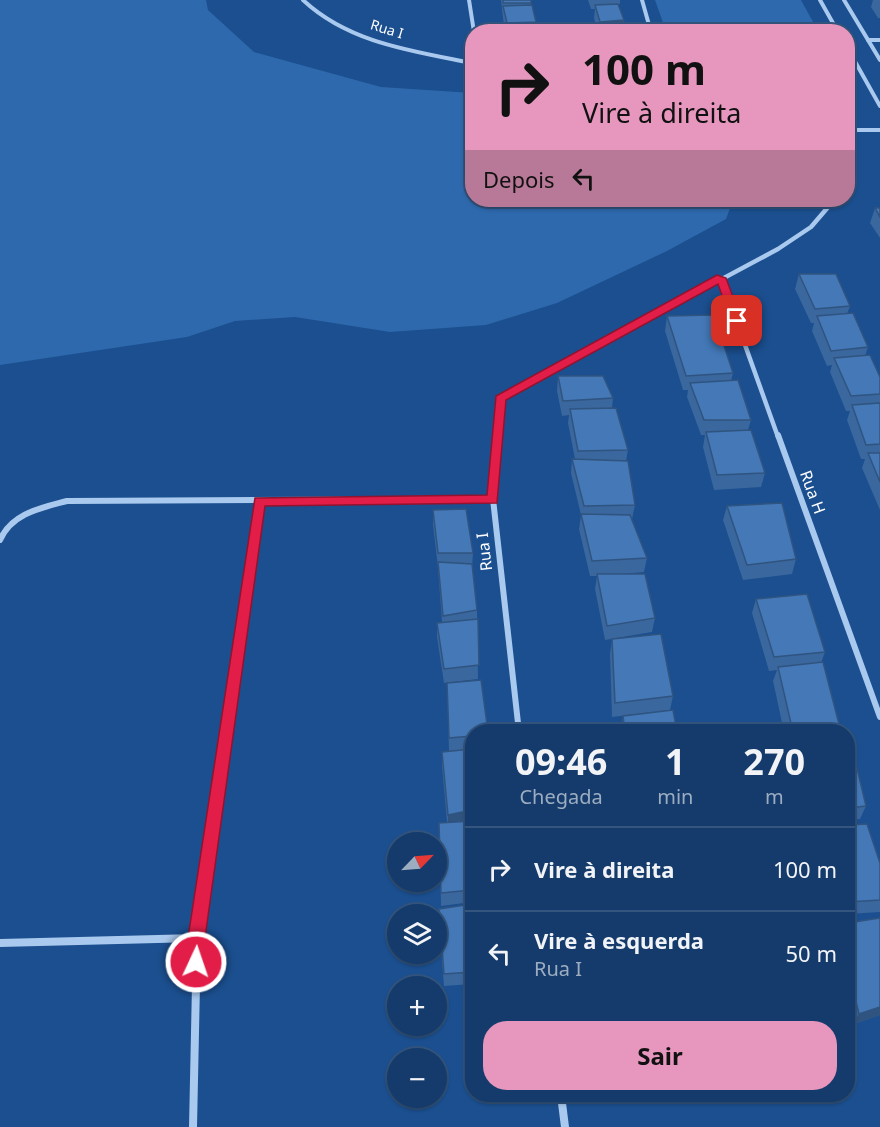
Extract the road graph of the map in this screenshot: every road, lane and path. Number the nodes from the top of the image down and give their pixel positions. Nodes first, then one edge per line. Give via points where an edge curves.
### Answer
1 (303, 0) edge
2 (469, 0) edge
3 (642, 0) edge
4 (820, 0) edge
5 (844, 0) edge
6 (473, 24) edge
7 (649, 24) edge
8 (834, 24) edge
9 (868, 40) junction
10 (880, 40) edge
11 (880, 60) edge
12 (855, 61) edge
13 (465, 62) edge
14 (880, 106) edge
15 (855, 130) edge
16 (880, 130) edge
17 (828, 207) edge
18 (721, 278) junction
19 (493, 499) junction
20 (260, 501) junction
21 (0, 540) edge
22 (880, 717) edge
23 (518, 724) edge
24 (197, 938) junction
25 (0, 943) edge
26 (562, 1102) edge
27 (193, 1127) edge
28 (565, 1127) edge

1 - 13 street, Rua I via 313,12 352,32
2 - 6 street
3 - 7 street
4 - 8 street
5 - 9 street
9 - 10 street
9 - 11 street
12 - 14 street
15 - 16 street
17 - 18 street, Rua I via 811,227 778,249
18 - 19 street, Rua I via 500,398
18 - 22 street, Rua H
19 - 20 street
19 - 23 street, Rua I
20 - 21 street via 67,501 28,512 3,529
20 - 24 street
24 - 25 street
24 - 27 street
26 - 28 street

